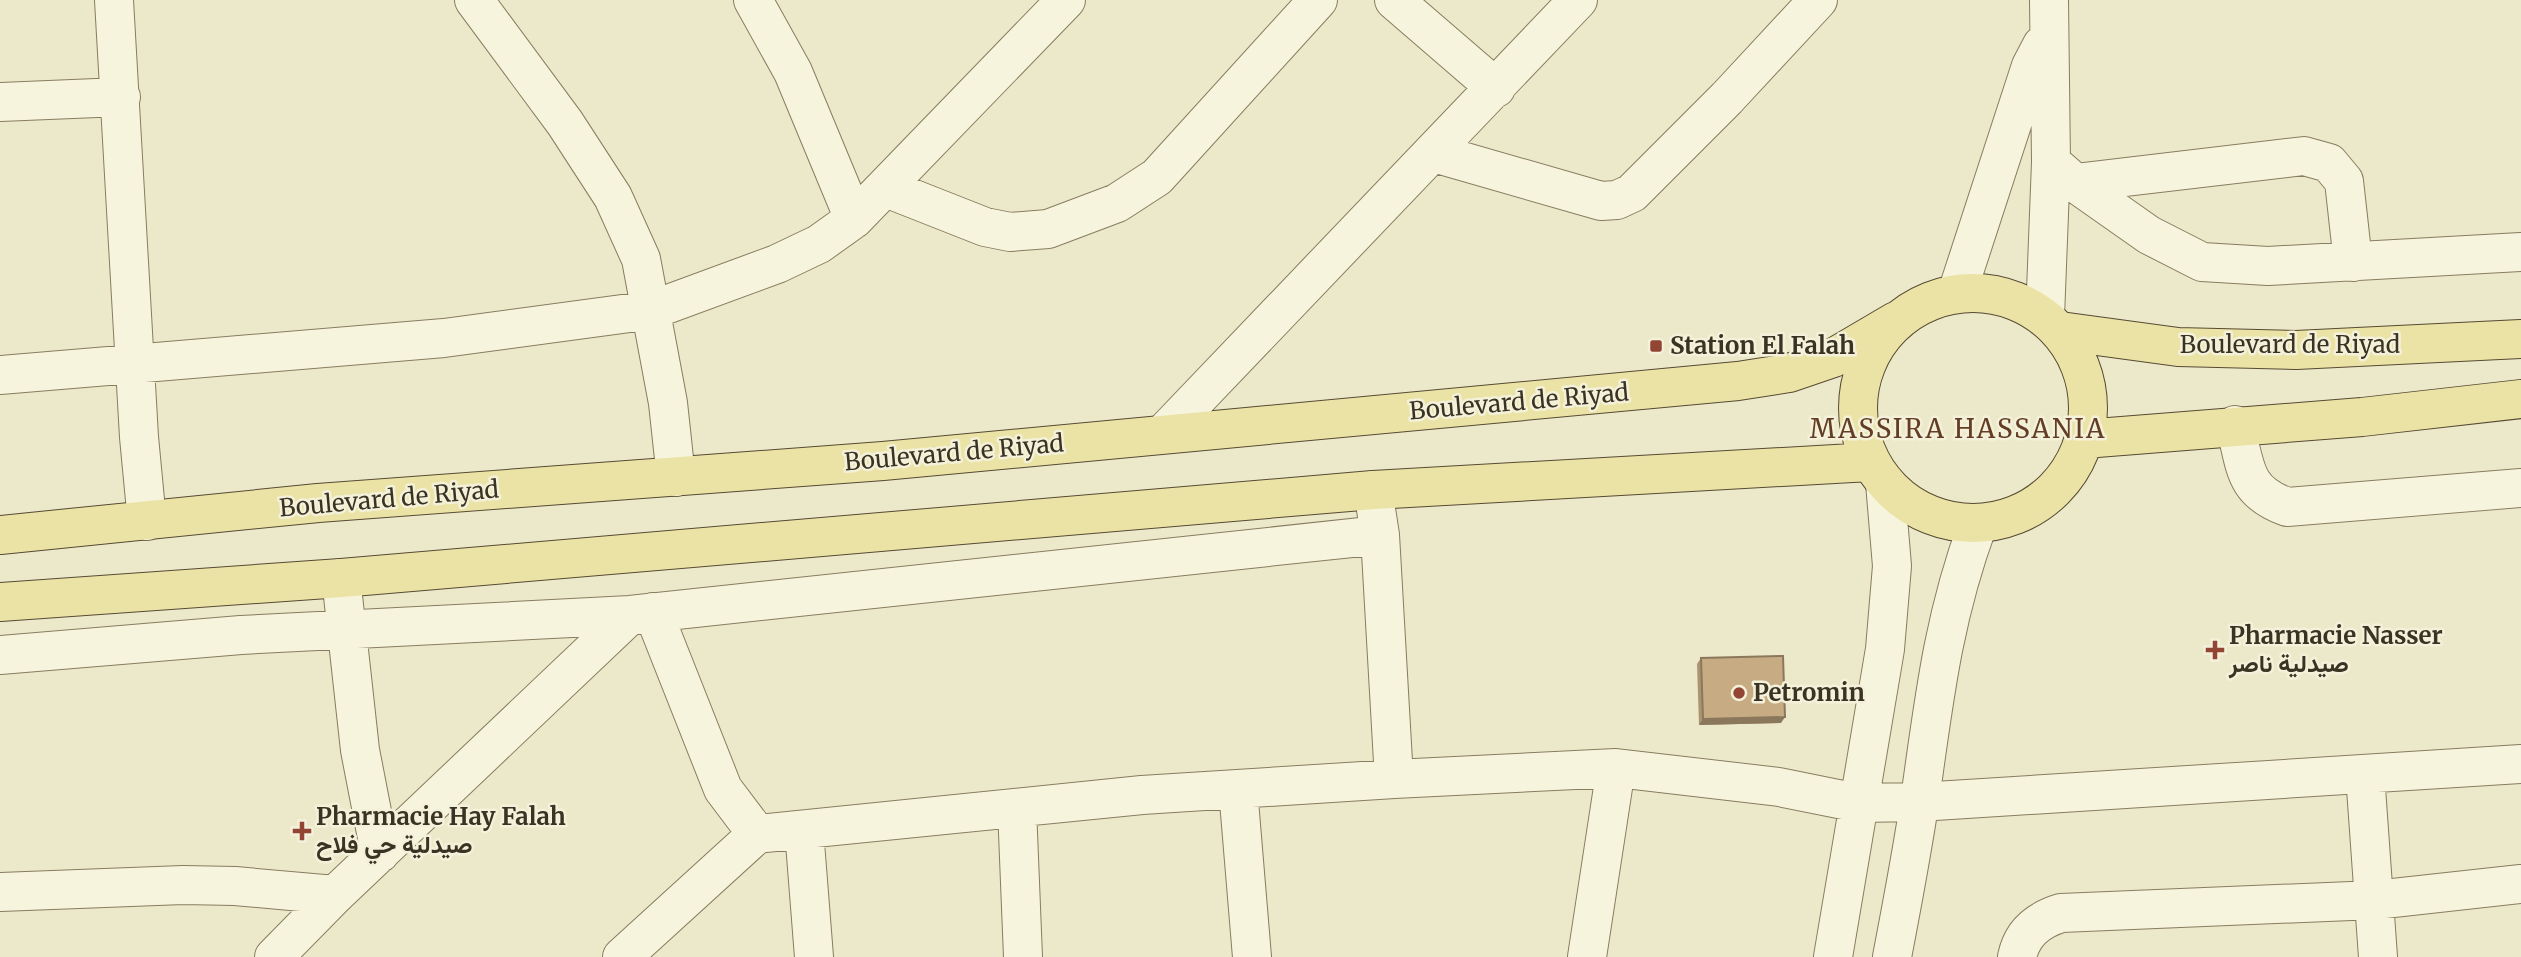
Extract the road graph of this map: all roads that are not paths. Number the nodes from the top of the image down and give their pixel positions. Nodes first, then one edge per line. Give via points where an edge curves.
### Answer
1 (114, 0) edge
2 (474, 0) edge
3 (753, 0) edge
4 (1066, 0) edge
5 (1318, 0) edge
6 (1394, 0) edge
7 (1578, 0) edge
8 (1818, 0) edge
9 (2049, 15) edge
10 (1496, 88) junction
11 (121, 97) junction
12 (0, 102) edge
13 (1434, 153) junction
14 (2063, 172) junction
15 (886, 188) junction
16 (854, 219) junction
17 (2521, 252) edge
18 (2353, 262) junction
19 (1957, 293) junction
20 (652, 310) junction
21 (1896, 321) junction
22 (2052, 324) junction
23 (2521, 339) edge
24 (135, 365) junction
25 (0, 375) edge
26 (2521, 399) edge
27 (2235, 425) junction
28 (1164, 433) junction
29 (2084, 439) junction
30 (1878, 472) junction
31 (677, 477) junction
32 (2521, 488) edge
33 (1373, 490) junction
34 (147, 521) junction
35 (1978, 524) junction
36 (0, 535) edge
37 (1380, 535) junction
38 (341, 578) junction
39 (0, 603) edge
40 (642, 613) junction
41 (346, 628) junction
42 (0, 655) edge
43 (2521, 764) edge
44 (1616, 768) junction
45 (2365, 774) junction
46 (1394, 779) junction
47 (1238, 789) junction
48 (1919, 802) junction
49 (1858, 803) junction
50 (1017, 808) junction
51 (804, 830) junction
52 (757, 834) junction
53 (380, 853) junction
54 (2521, 884) edge
55 (0, 892) edge
56 (335, 895) junction
57 (2375, 900) junction
58 (274, 957) edge
59 (622, 957) edge
60 (814, 957) edge
61 (1023, 957) edge
62 (1252, 957) edge
63 (1587, 957) edge
64 (1833, 957) edge
65 (1892, 957) edge
66 (2017, 957) edge
67 (2378, 957) edge

1 - 11 street
2 - 20 street via 613,197 641,258
3 - 16 street via 793,72
4 - 15 street
5 - 15 street via 1157,177 1117,203 1048,229 1010,232 985,227
6 - 10 street
7 - 10 street
8 - 13 street via 1632,193 1617,200 1601,201
9 - 14 street
9 - 19 street
10 - 13 street
11 - 12 street
11 - 24 street
13 - 28 street
14 - 18 street via 2149,235 2202,262 2268,266
14 - 18 street via 2304,156 2329,163 2344,181
14 - 22 street
15 - 16 street
16 - 20 street via 819,244 777,264
17 - 18 street
19 - 21 main road via 1935,298
19 - 22 main road via 2003,296
20 - 24 street via 444,338
20 - 31 street
21 - 28 main road, Boulevard de Riyad via 1833,358 1789,373 1738,382
21 - 30 main road via 1872,350 1859,386 1858,425
22 - 23 main road, Boulevard de Riyad via 2178,347 2296,350
22 - 29 main road via 2080,364 2089,401
24 - 25 street
24 - 34 street
26 - 27 main road via 2362,417
27 - 29 main road
27 - 32 street via 2250,484 2266,499 2287,507
28 - 31 main road, Boulevard de Riyad
29 - 35 main road via 2069,472 2045,498 2013,516
30 - 33 main road
30 - 35 main road via 1911,505 1943,520
30 - 49 street via 1892,566 1885,649
31 - 34 main road, Boulevard de Riyad via 318,503
33 - 37 street
33 - 38 main road
34 - 36 main road, Boulevard de Riyad
35 - 48 street via 1952,599 1939,658
37 - 40 street
37 - 46 street
38 - 39 main road
38 - 41 street
40 - 41 street
40 - 52 street via 723,789
40 - 53 street
41 - 42 street
41 - 53 street via 360,750
43 - 45 street
44 - 46 street
44 - 49 street via 1779,787
44 - 63 street
45 - 48 street
45 - 57 street
46 - 47 street
47 - 50 street
47 - 62 street
48 - 49 street
48 - 65 street
49 - 64 street
50 - 51 street
50 - 61 street
51 - 52 street
51 - 60 street
52 - 59 street
53 - 56 street
54 - 57 street
55 - 56 street via 196,885
56 - 58 street
57 - 66 street via 2061,912 2036,925 2020,942
57 - 67 street

